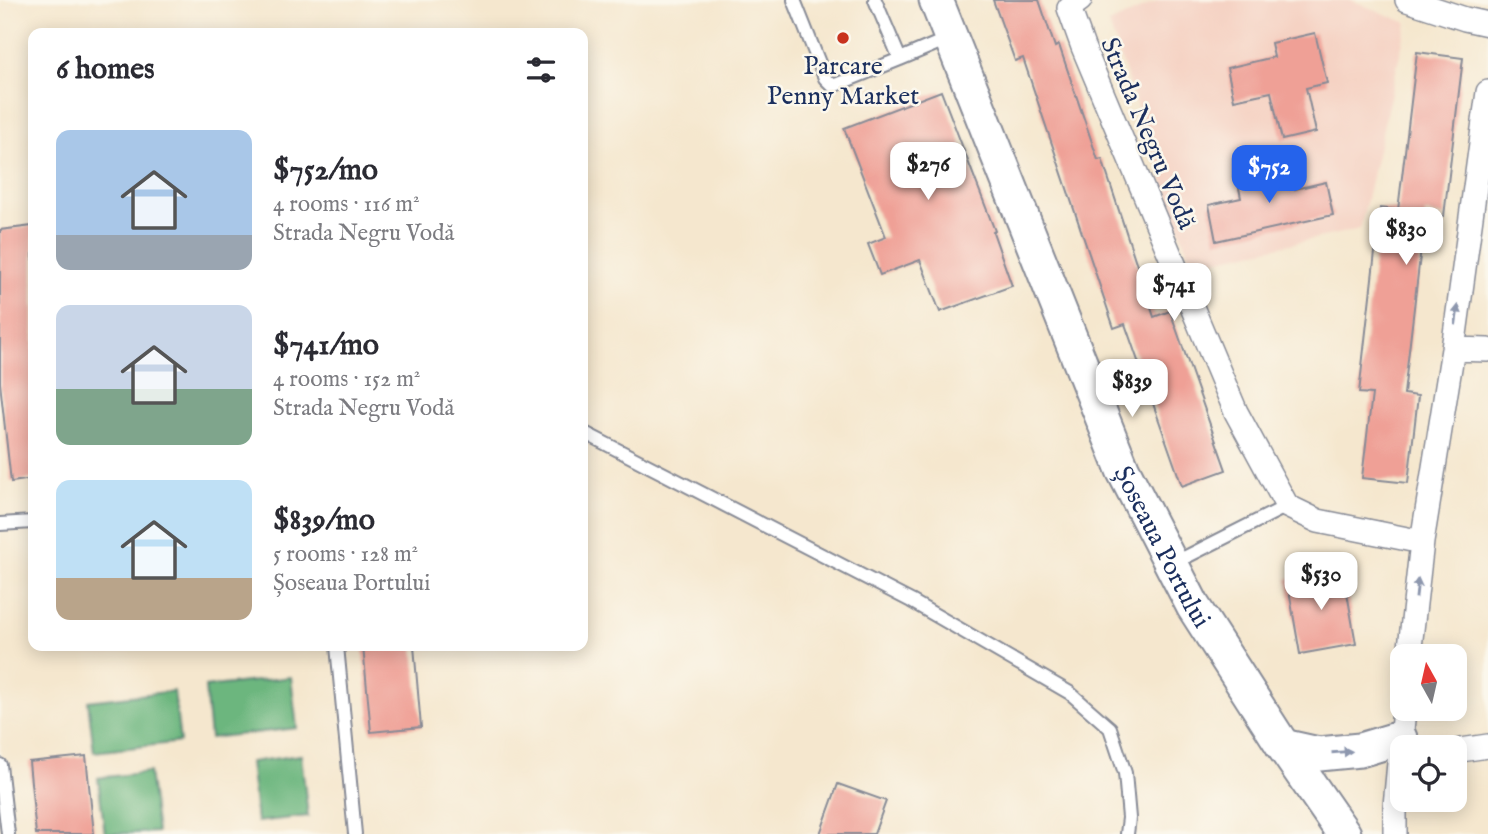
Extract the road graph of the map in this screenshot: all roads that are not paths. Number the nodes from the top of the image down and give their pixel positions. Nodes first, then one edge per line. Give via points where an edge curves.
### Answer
1 (794, 0) edge
2 (875, 0) edge
3 (936, 0) edge
4 (1407, 0) edge
5 (1072, 3) edge
6 (1488, 24) edge
7 (951, 37) junction
8 (900, 59) junction
9 (1488, 92) edge
10 (1453, 349) junction
11 (1488, 350) edge
12 (588, 435) edge
13 (1287, 506) junction
14 (28, 522) edge
15 (0, 524) edge
16 (1422, 541) junction
17 (1172, 564) junction
18 (1410, 644) edge
19 (337, 651) edge
20 (1390, 743) edge
21 (1283, 746) junction
22 (1488, 746) edge
23 (1467, 749) edge
24 (0, 765) edge
25 (1396, 812) edge
26 (8, 834) edge
27 (355, 834) edge
28 (1127, 834) edge
29 (1344, 834) edge
30 (1395, 834) edge

1 - 8 lane via 825,78 833,86
2 - 8 lane
3 - 7 street, Șoseaua Portului
4 - 6 street
5 - 13 street, Strada Negru Vodă via 1083,47 1236,412
7 - 8 lane
7 - 17 street, Șoseaua Portului via 1123,470
10 -> 9 street
10 - 11 street
10 - 16 street
12 - 28 lane via 911,601 1070,692 1110,728 1125,773
13 - 16 street via 1318,521
13 - 17 lane
14 - 15 lane
18 -> 16 street
17 - 21 street, Șoseaua Portului via 1193,606
19 - 27 lane
21 -> 20 street via 1319,754
21 - 29 street, Șoseaua Portului
22 - 23 street
24 - 26 lane
25 - 30 street

